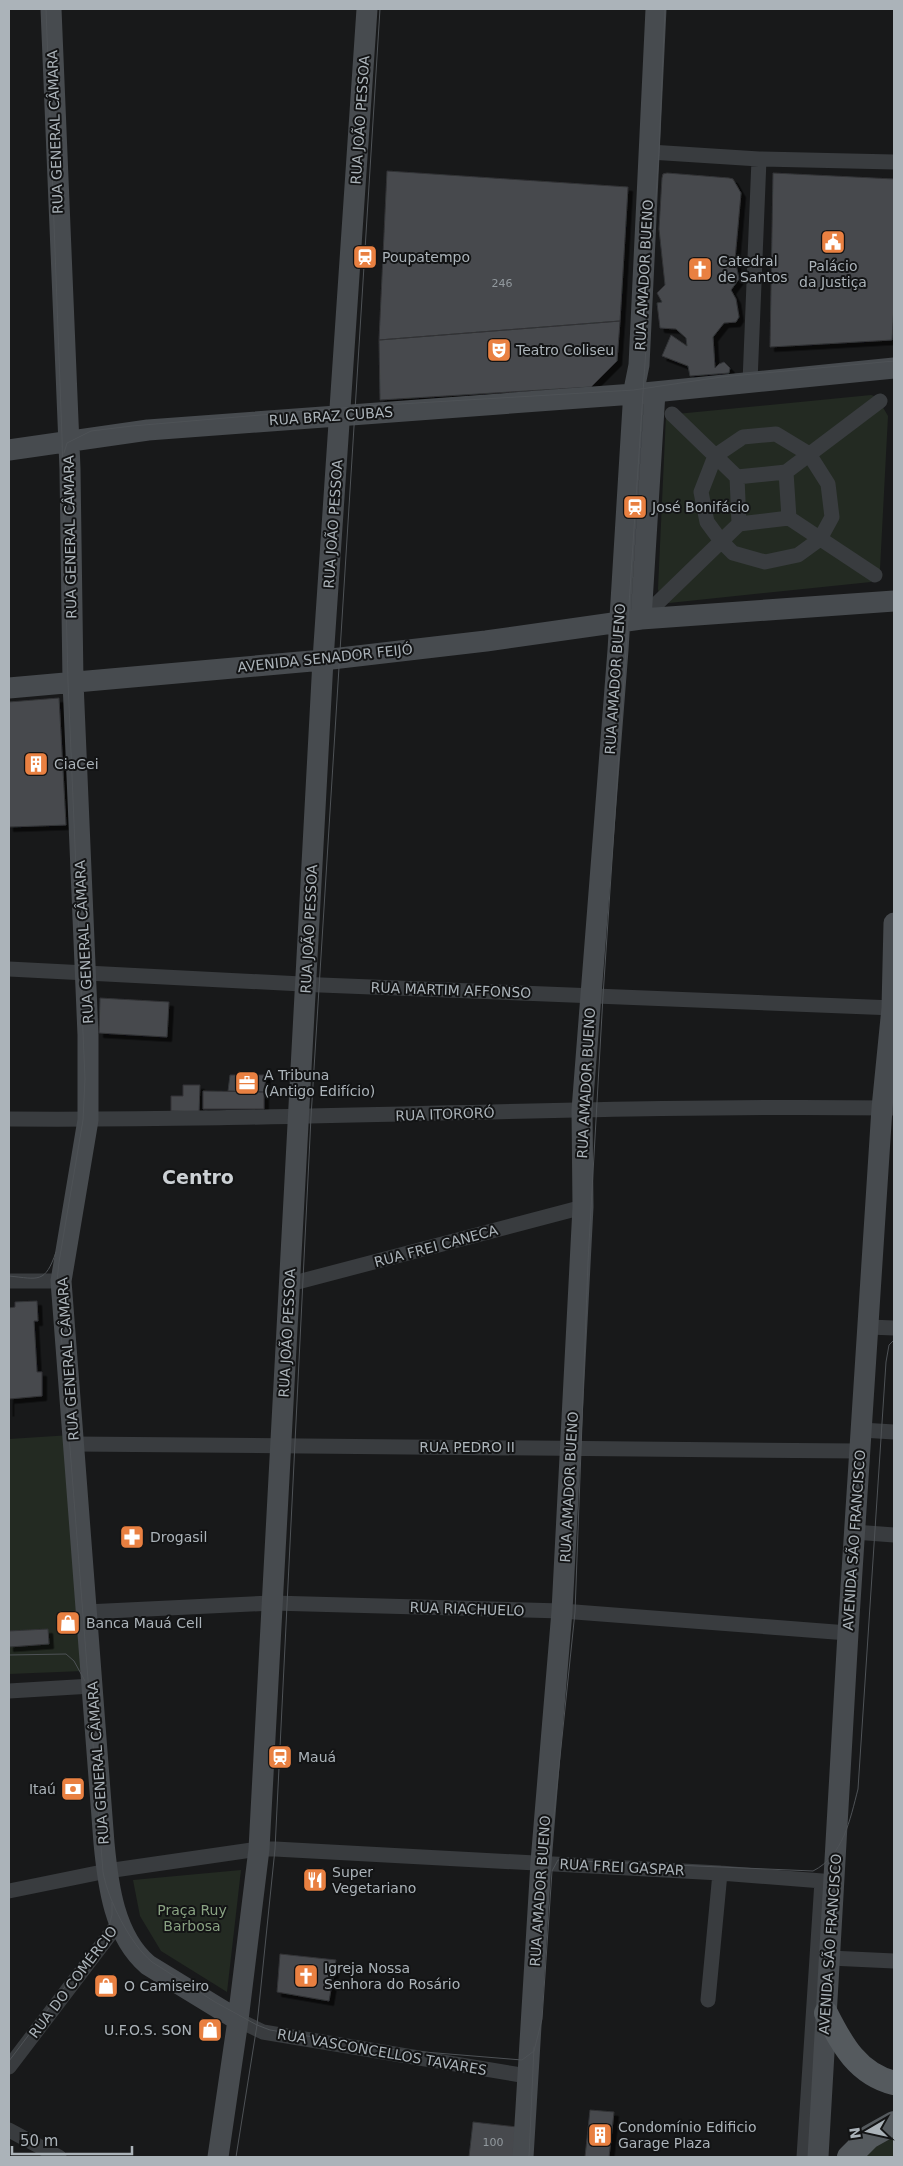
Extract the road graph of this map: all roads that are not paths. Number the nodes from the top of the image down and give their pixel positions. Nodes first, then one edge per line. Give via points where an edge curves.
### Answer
1 (51, 9) edge
2 (367, 9) edge
3 (656, 9) edge
4 (650, 152) junction
5 (759, 159) junction
6 (894, 162) edge
7 (894, 368) edge
8 (750, 382) junction
9 (644, 393) junction
10 (880, 401) dead end
11 (672, 414) dead end
12 (341, 415) junction
13 (67, 443) junction
14 (9, 450) edge
15 (809, 454) junction
16 (715, 456) junction
17 (786, 472) junction
18 (737, 477) junction
19 (789, 518) junction
20 (739, 524) junction
21 (820, 539) junction
22 (721, 542) junction
23 (875, 576) dead end
24 (894, 601) edge
25 (641, 620) junction
26 (619, 622) junction
27 (323, 660) junction
28 (73, 682) junction
29 (9, 688) edge
30 (894, 923) edge
31 (9, 969) edge
32 (85, 972) junction
33 (306, 984) junction
34 (590, 995) junction
35 (893, 1008) edge
36 (888, 1108) edge
37 (582, 1110) junction
38 (299, 1117) junction
39 (9, 1120) edge
40 (88, 1120) junction
41 (583, 1207) junction
42 (9, 1281) edge
43 (61, 1281) junction
44 (290, 1284) junction
45 (869, 1327) junction
46 (894, 1328) edge
47 (861, 1430) junction
48 (894, 1432) edge
49 (74, 1444) junction
50 (281, 1446) junction
51 (571, 1448) junction
52 (859, 1451) junction
53 (854, 1532) junction
54 (894, 1535) edge
55 (272, 1603) junction
56 (562, 1611) junction
57 (86, 1612) junction
58 (848, 1633) junction
59 (92, 1686) junction
60 (9, 1691) edge
61 (259, 1849) junction
62 (541, 1862) junction
63 (107, 1871) junction
64 (720, 1873) junction
65 (829, 1882) junction
66 (9, 1892) edge
67 (120, 1921) junction
68 (830, 1958) junction
69 (894, 1961) edge
70 (708, 2000) dead end
71 (826, 2013) junction
72 (238, 2020) junction
73 (9, 2067) edge
74 (528, 2076) junction
75 (894, 2083) edge
76 (894, 2123) edge
77 (9, 2130) edge
78 (59, 2157) edge
79 (218, 2157) edge
80 (523, 2157) edge
81 (804, 2157) edge
82 (818, 2157) edge
83 (849, 2157) edge

1 - 13 street, RUA GENERAL CÂMARA
2 - 12 street, RUA JOÃO PESSOA
3 - 4 street, RUA AMADOR BUENO
4 - 5 street
4 - 9 street, RUA AMADOR BUENO via 639,365
5 - 6 street
5 - 8 street
7 - 8 street, RUA BRAZ CUBAS
8 - 9 street, RUA BRAZ CUBAS
9 - 12 street, RUA BRAZ CUBAS
9 - 25 street
9 - 26 street, RUA AMADOR BUENO
10 - 15 street
11 - 16 street
12 - 13 street, RUA BRAZ CUBAS via 148,430
12 - 27 street, RUA JOÃO PESSOA
13 - 14 street, RUA BRAZ CUBAS
13 - 28 street, RUA GENERAL CÂMARA
15 - 16 street via 776,434 743,437
15 - 17 street
15 - 21 street via 828,484 832,517
16 - 18 street
16 - 22 street via 702,492 707,522
17 - 18 street
17 - 19 street
18 - 20 street
19 - 20 street
19 - 21 street
20 - 22 street
21 - 22 street via 798,555 766,562 733,553
21 - 23 street
22 - 25 street
24 - 25 street, AVENIDA SENADOR FEIJÓ
25 - 26 street, AVENIDA SENADOR FEIJÓ
26 - 27 street, AVENIDA SENADOR FEIJÓ
26 - 34 street, RUA AMADOR BUENO
27 - 28 street, AVENIDA SENADOR FEIJÓ
27 - 33 street, RUA JOÃO PESSOA
28 - 29 street, AVENIDA SENADOR FEIJÓ
28 - 32 street, RUA GENERAL CÂMARA
30 - 35 street, AVENIDA SÃO FRANCISCO
31 - 32 street, RUA MARTIM AFFONSO
32 - 33 street, RUA MARTIM AFFONSO
32 - 40 street, RUA GENERAL CÂMARA
33 - 34 street, RUA MARTIM AFFONSO
33 - 38 street, RUA JOÃO PESSOA
34 - 35 street, RUA MARTIM AFFONSO
34 - 37 street, RUA AMADOR BUENO
35 - 36 street, AVENIDA SÃO FRANCISCO
36 - 37 street, RUA ITORORÓ
36 - 45 street, AVENIDA SÃO FRANCISCO
37 - 38 street, RUA ITORORÓ
37 - 41 street, RUA AMADOR BUENO
38 - 40 street, RUA ITORORÓ
38 - 44 street, RUA JOÃO PESSOA
39 - 40 street, RUA ITORORÓ
40 - 43 street, RUA GENERAL CÂMARA
41 - 44 street, RUA FREI CANECA
41 - 51 street, RUA AMADOR BUENO
42 - 43 street
43 - 49 street, RUA GENERAL CÂMARA
44 - 50 street, RUA JOÃO PESSOA
45 - 46 street
45 - 47 street, AVENIDA SÃO FRANCISCO
47 - 48 street
47 - 52 street, AVENIDA SÃO FRANCISCO
49 - 50 street, RUA PEDRO II
49 - 57 street, RUA GENERAL CÂMARA
50 - 51 street, RUA PEDRO II
50 - 55 street, RUA JOÃO PESSOA
51 - 52 street, RUA PEDRO II
51 - 56 street, RUA AMADOR BUENO
52 - 53 street, AVENIDA SÃO FRANCISCO
53 - 54 street
53 - 58 street, AVENIDA SÃO FRANCISCO
55 - 56 street, RUA RIACHUELO
55 - 57 street, RUA RIACHUELO
55 - 61 street, RUA JOÃO PESSOA
56 - 58 street, RUA RIACHUELO
56 - 62 street, RUA AMADOR BUENO
57 - 59 street, RUA GENERAL CÂMARA
58 - 65 street, AVENIDA SÃO FRANCISCO
59 - 60 street
59 - 63 street, RUA GENERAL CÂMARA
61 - 62 street, RUA FREI GASPAR
61 - 63 street
61 - 72 street
62 - 64 street, RUA FREI GASPAR
62 - 74 street, RUA AMADOR BUENO
63 - 66 street
63 - 67 street via 112,1902
64 - 65 street, RUA FREI GASPAR
64 - 70 street
65 - 68 street, AVENIDA SÃO FRANCISCO
65 - 81 street, AVENIDA SÃO FRANCISCO
67 - 72 street via 138,1957
67 - 73 street, RUA DO COMÉRCIO
68 - 69 street
68 - 71 street, AVENIDA SÃO FRANCISCO
71 - 75 main road via 855,2061 870,2074
71 - 82 street, AVENIDA SÃO FRANCISCO
72 - 74 street, RUA VASCONCELLOS TAVARES via 263,2032
72 - 79 street
74 - 80 street, RUA AMADOR BUENO
76 - 83 main road via 869,2137
77 - 78 street

